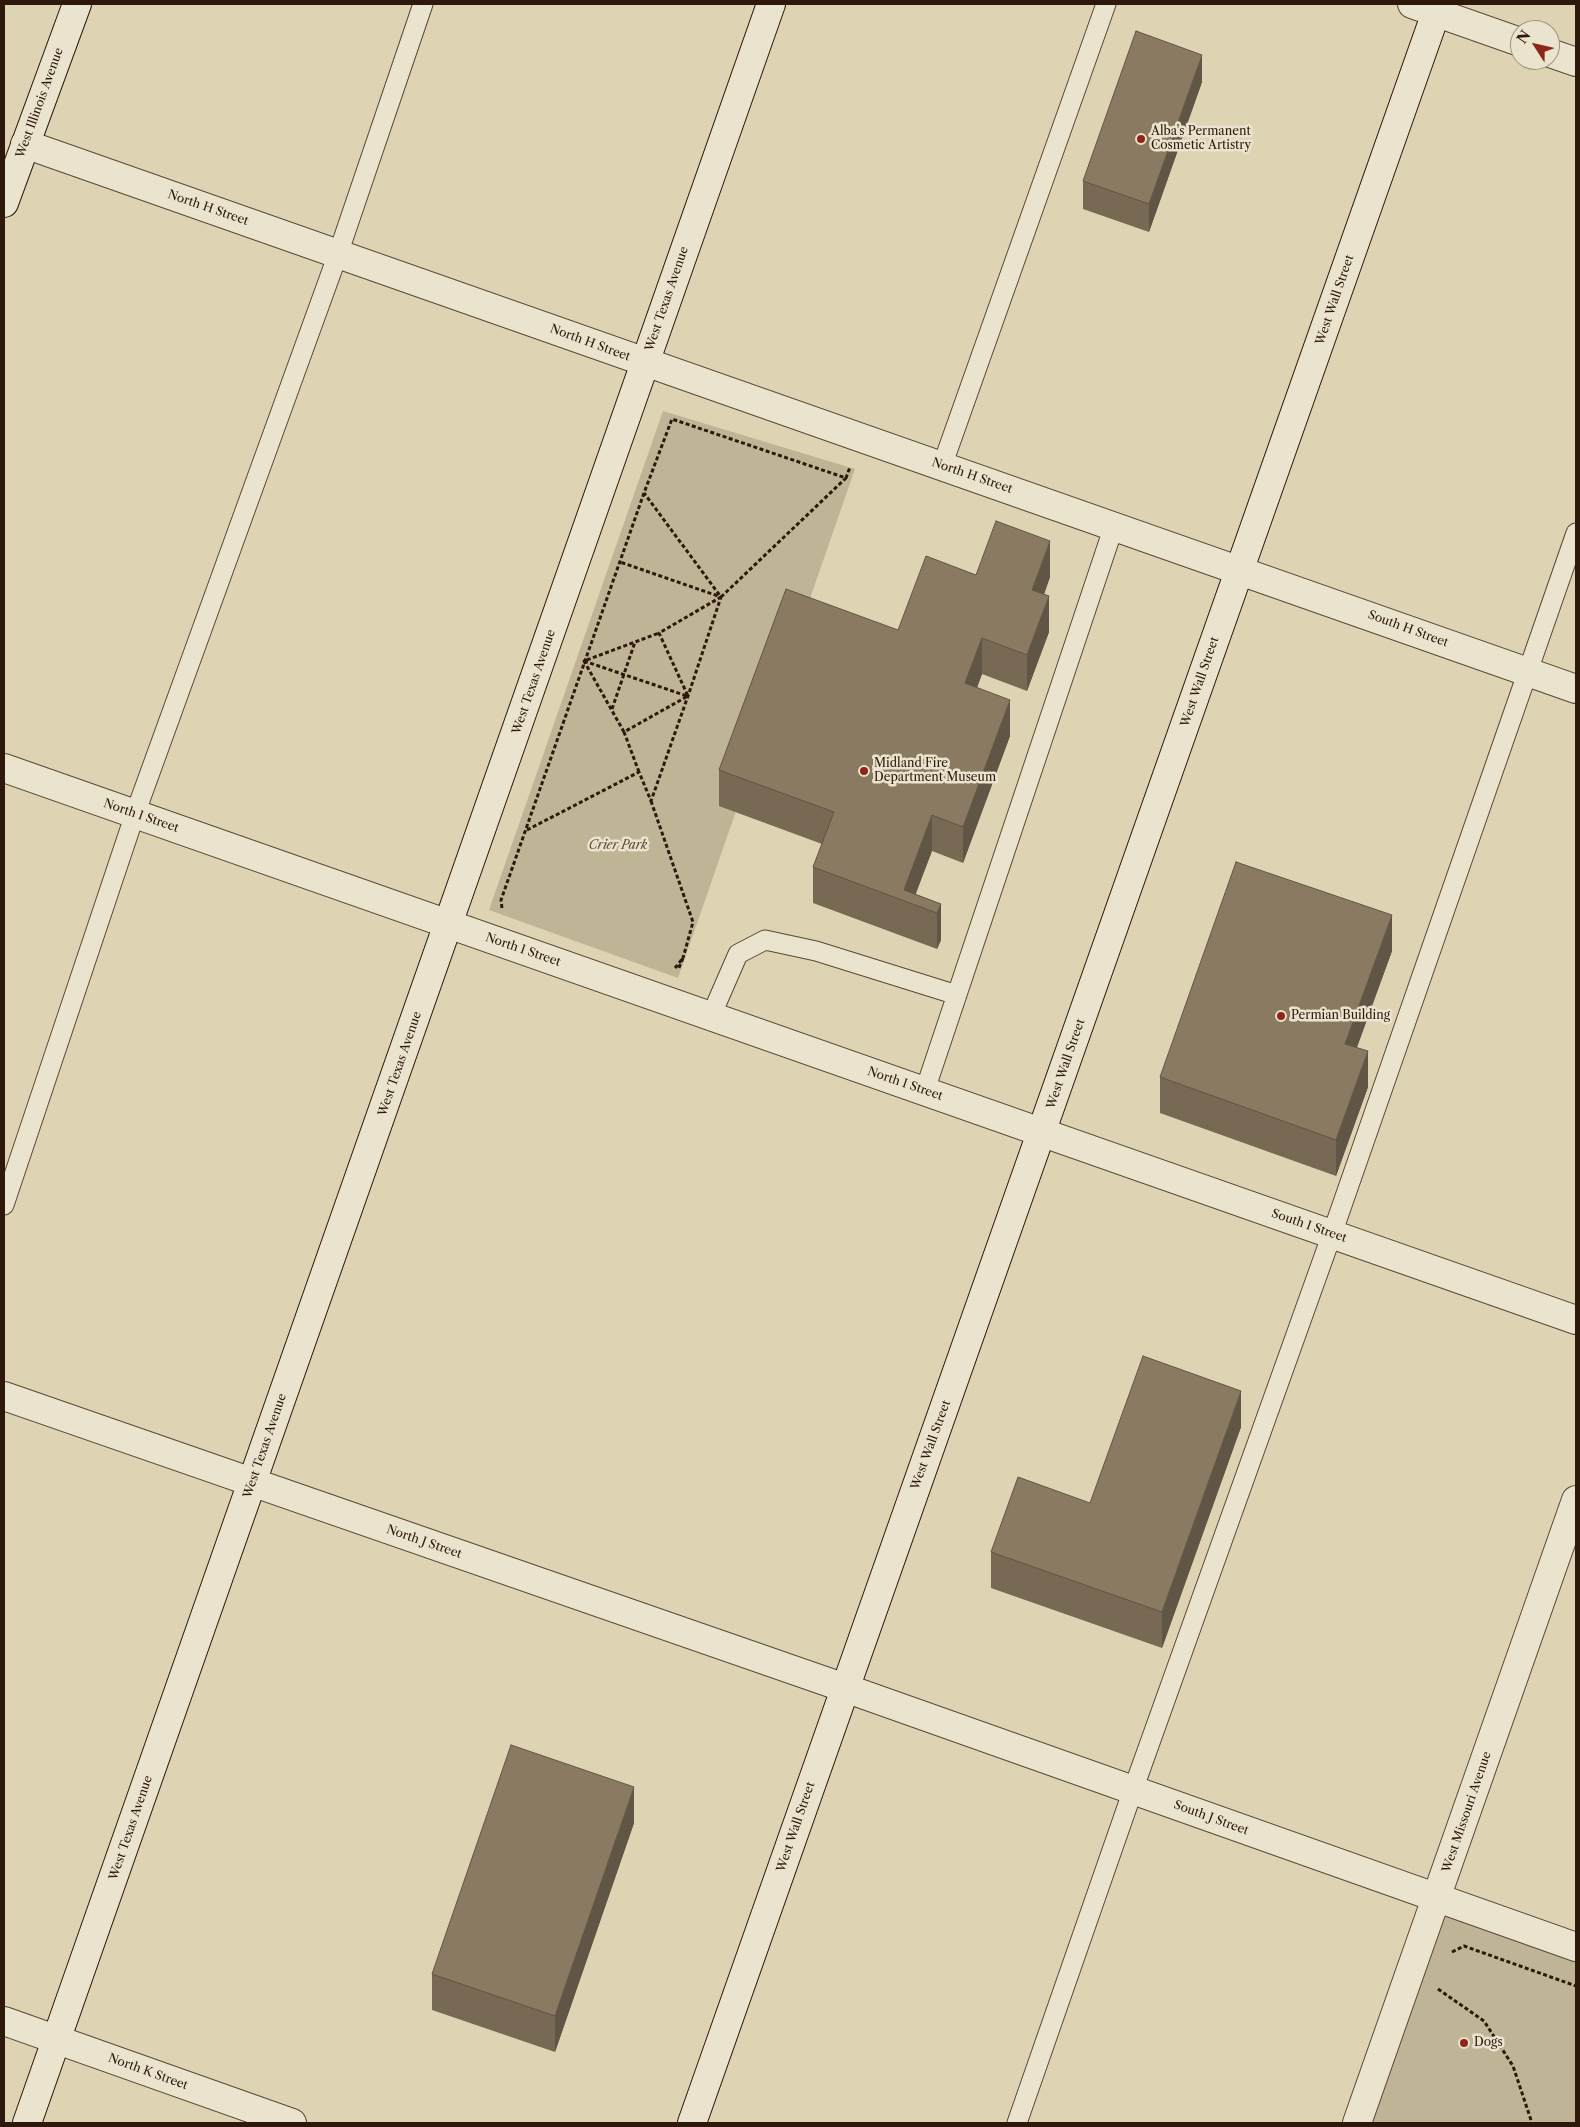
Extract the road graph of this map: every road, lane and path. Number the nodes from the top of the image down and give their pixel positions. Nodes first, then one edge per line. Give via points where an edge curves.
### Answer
1 (77, 4) edge
2 (423, 4) edge
3 (771, 4) edge
4 (1106, 4) edge
5 (1429, 7) edge
6 (1510, 38) edge
7 (1560, 56) edge
8 (1576, 62) edge
9 (25, 144) junction
10 (4, 203) edge
11 (338, 254) junction
12 (645, 363) junction
13 (861, 438) junction
14 (942, 466) junction
15 (846, 478) junction
16 (644, 493) junction
17 (1114, 526) junction
18 (1576, 533) edge
19 (620, 562) junction
20 (1240, 570) junction
21 (721, 597) junction
22 (659, 633) junction
23 (636, 641) junction
24 (584, 661) junction
25 (1527, 672) junction
26 (623, 674) junction
27 (1576, 689) edge
28 (688, 696) junction
29 (612, 710) junction
30 (624, 732) junction
31 (4, 768) edge
32 (639, 772) junction
33 (650, 801) junction
34 (135, 814) junction
35 (526, 830) junction
36 (507, 913) dead end
37 (449, 925) junction
38 (683, 958) junction
39 (668, 970) dead end
40 (957, 995) junction
41 (667, 1000) junction
42 (711, 1016) junction
43 (925, 1090) junction
44 (1042, 1131) junction
45 (4, 1205) edge
46 (1332, 1234) junction
47 (1576, 1320) edge
48 (4, 1396) edge
49 (252, 1482) junction
50 (1576, 1500) edge
51 (845, 1688) junction
52 (1133, 1790) junction
53 (1436, 1898) junction
54 (1576, 1947) edge
55 (1449, 1954) dead end
56 (1440, 1980) dead end
57 (1576, 1986) edge
58 (1437, 1989) junction
59 (1434, 1998) dead end
60 (4, 2021) edge
61 (56, 2040) junction
62 (27, 2123) edge
63 (292, 2123) edge
64 (692, 2123) edge
65 (1017, 2123) edge
66 (1357, 2123) edge
67 (1532, 2123) edge

1 - 9 street, West Illinois Avenue
2 - 11 lane
3 - 12 street, West Texas Avenue
4 - 14 lane
5 - 6 street
5 - 20 street, West Wall Street
7 - 8 street
9 - 10 street, West Illinois Avenue
9 - 11 street, North H Street
11 - 12 street, North H Street
11 - 34 lane
12 - 13 street, North H Street
12 - 37 street, West Texas Avenue
13 - 14 street, North H Street
13 - 15 path
14 - 17 street, North H Street
15 - 16 path via 672,420
15 - 21 path
16 - 19 path
16 - 21 path
17 - 20 street, North H Street
17 - 40 lane
18 - 25 lane
19 - 21 path
19 - 24 path
20 - 25 street, South H Street
20 - 44 street, West Wall Street
21 - 22 path
21 - 28 path
22 - 23 path
22 - 28 path
23 - 24 path
23 - 26 path
24 - 26 path
24 - 29 path
24 - 35 path
25 - 27 street, South H Street
25 - 46 lane
26 - 28 path
26 - 29 path
28 - 30 path
28 - 33 path
29 - 30 path
30 - 32 path
31 - 34 street, North I Street
32 - 33 path
32 - 35 path
33 - 38 path via 693,922
34 - 37 street, North I Street
34 - 45 lane
35 - 36 path via 501,900 502,910
37 - 41 street, North I Street
37 - 49 street, West Texas Avenue
38 - 39 path via 678,967
38 - 41 path
40 - 42 lane via 816,951 765,940 738,954
40 - 43 lane
41 - 42 street, North I Street
42 - 43 street, North I Street
43 - 44 street, North I Street
44 - 46 street, South I Street
44 - 51 street, West Wall Street
46 - 47 street, South I Street
46 - 52 lane
48 - 49 street, North J Street
49 - 51 street, North J Street
49 - 61 street, West Texas Avenue
50 - 53 street, West Missouri Avenue
51 - 52 street, South J Street
51 - 64 street, West Wall Street
52 - 53 street, South J Street
52 - 65 lane
53 - 54 street, South J Street
53 - 66 street, West Missouri Avenue
55 - 57 path via 1464,1946
56 - 58 path
58 - 59 path
58 - 67 path via 1484,2021 1513,2066
60 - 61 street, North K Street
61 - 62 street, West Texas Avenue
61 - 63 street, North K Street

